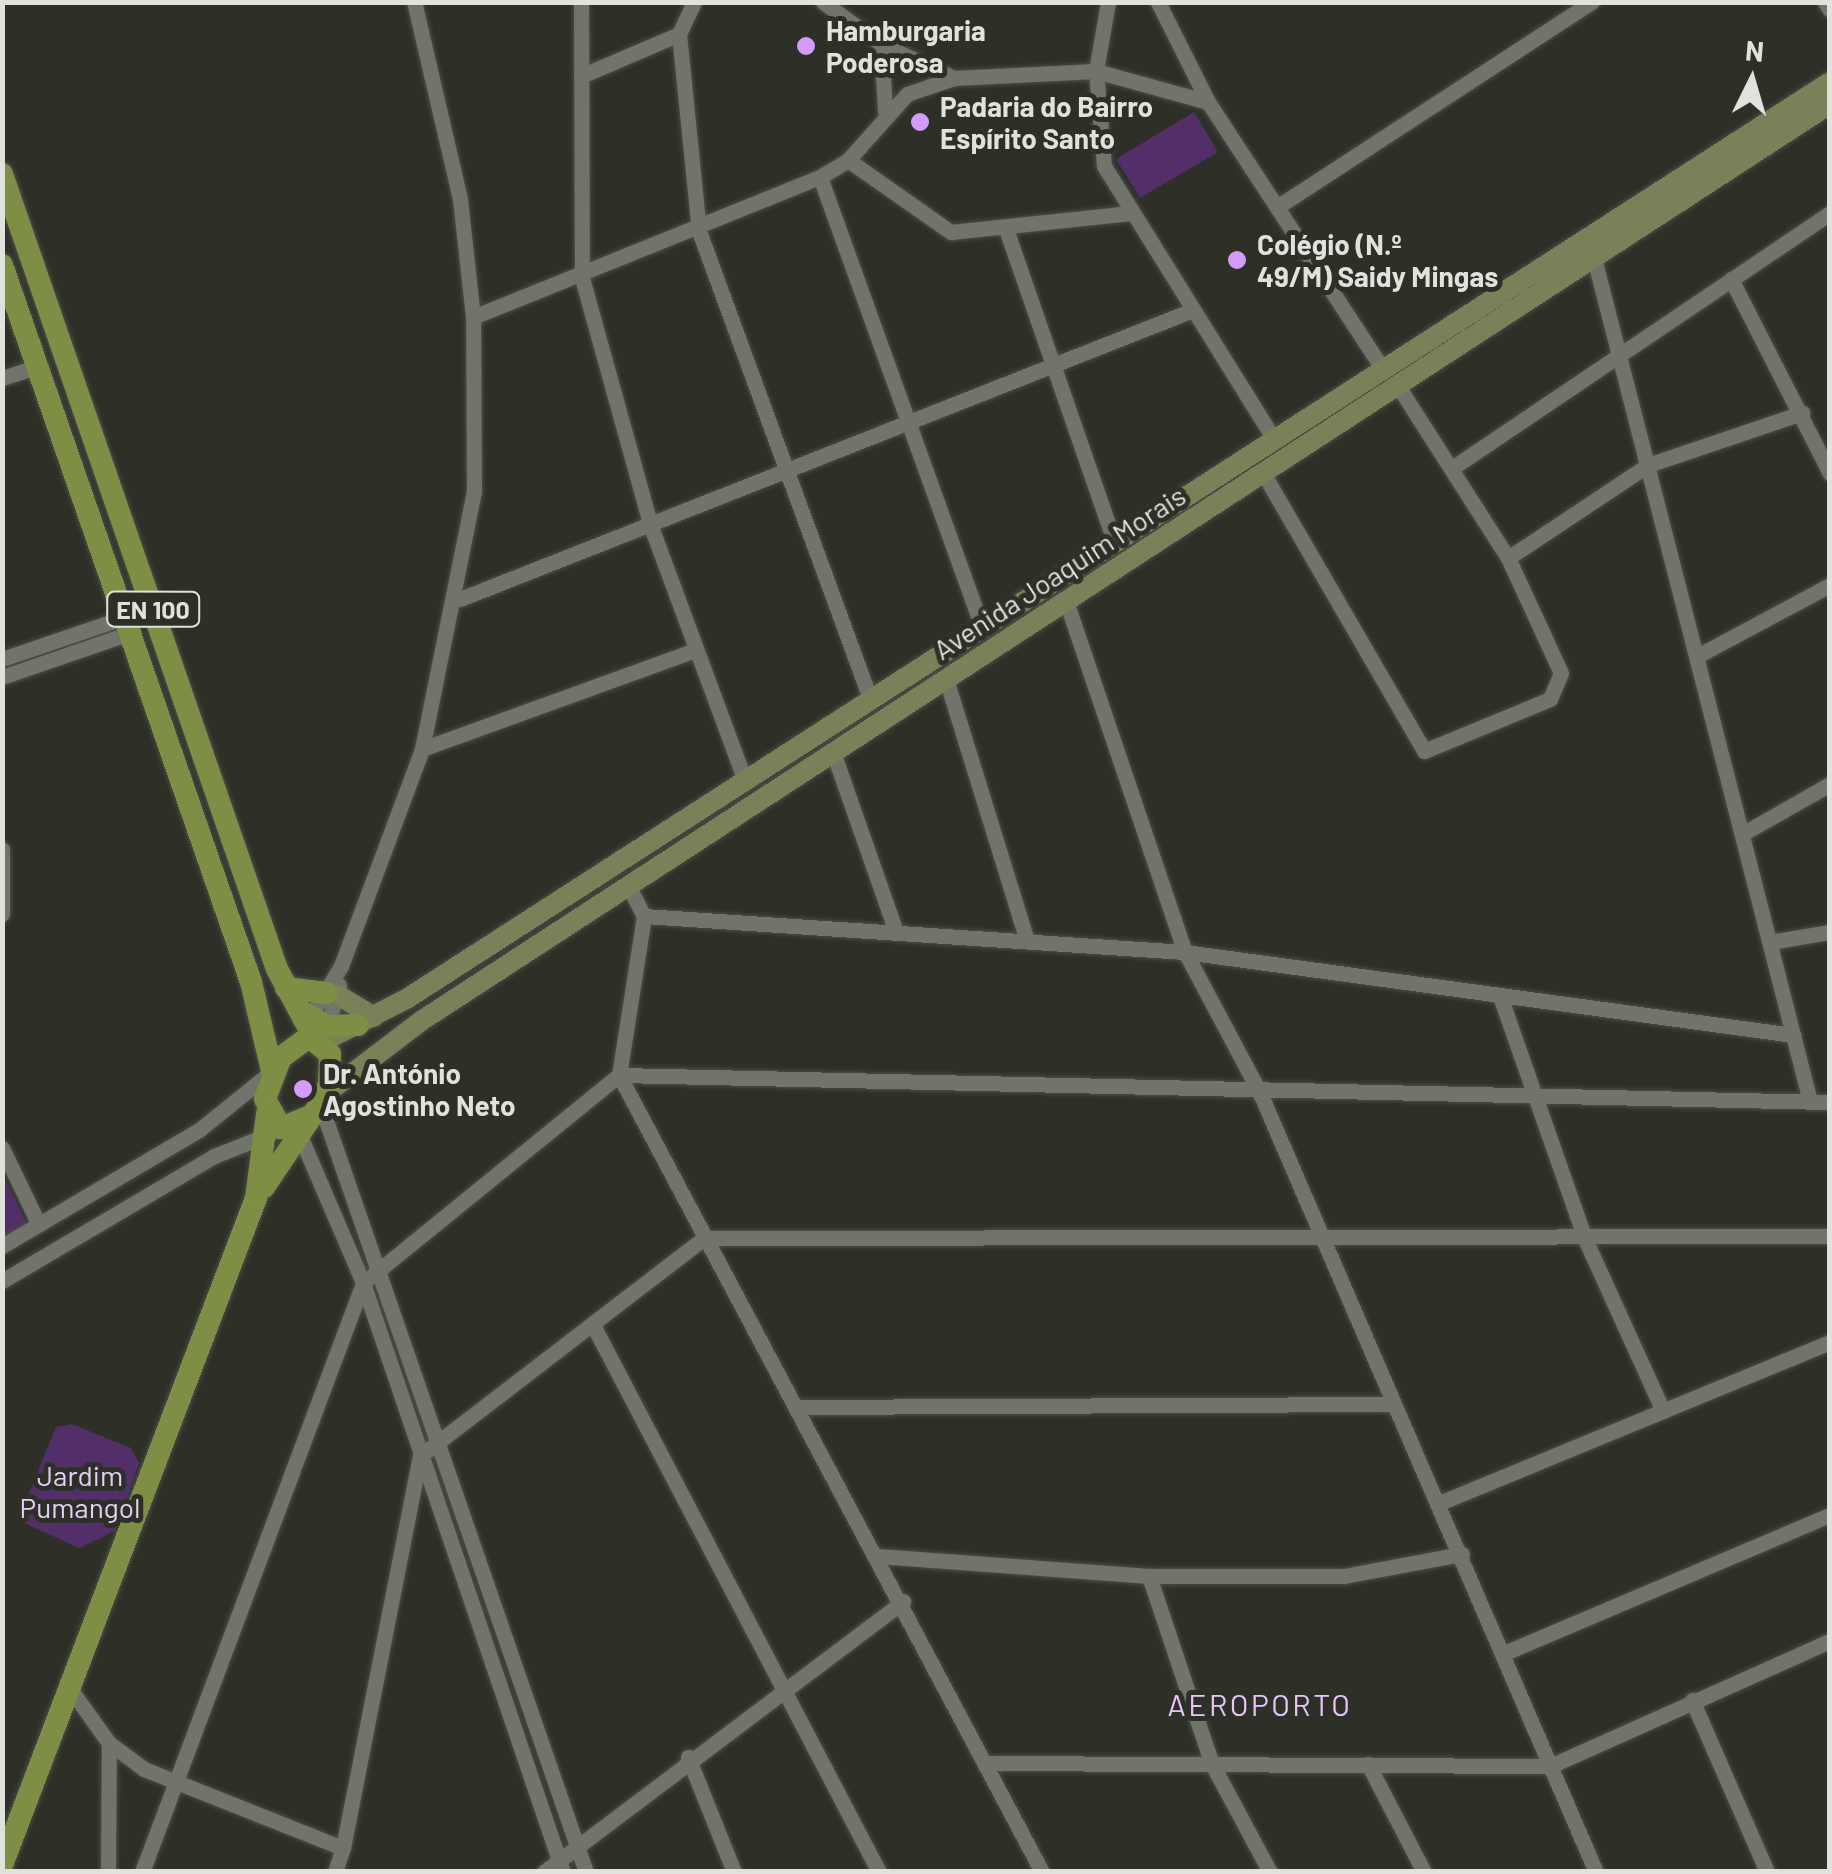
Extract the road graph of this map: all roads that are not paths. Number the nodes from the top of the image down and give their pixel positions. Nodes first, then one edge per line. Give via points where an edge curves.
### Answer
1 (414, 2) edge
2 (581, 2) edge
3 (694, 2) edge
4 (823, 2) edge
5 (1108, 2) edge
6 (1158, 2) edge
7 (1592, 2) edge
8 (1825, 2) edge
9 (1830, 10) edge
10 (679, 34) junction
11 (881, 44) junction
12 (1096, 71) junction
13 (581, 76) junction
14 (954, 78) junction
15 (1830, 82) edge
16 (1208, 102) junction
17 (1830, 104) edge
18 (885, 111) junction
19 (848, 160) junction
20 (2, 174) edge
21 (820, 177) junction
22 (1277, 207) junction
23 (1131, 213) junction
24 (1830, 213) edge
25 (1006, 229) junction
26 (699, 231) junction
27 (1594, 258) junction
28 (2, 265) edge
29 (582, 278) junction
30 (1731, 279) junction
31 (1193, 310) junction
32 (474, 317) junction
33 (1618, 356) junction
34 (1050, 360) junction
35 (39, 366) junction
36 (1390, 377) junction
37 (2, 378) edge
38 (1802, 413) junction
39 (902, 424) junction
40 (1275, 440) junction
41 (1648, 465) junction
42 (1452, 468) junction
43 (788, 470) junction
44 (1262, 471) junction
45 (1830, 473) edge
46 (650, 524) junction
47 (1115, 542) junction
48 (1508, 558) junction
49 (1830, 585) edge
50 (460, 599) junction
51 (1066, 601) junction
52 (130, 624) junction
53 (982, 628) junction
54 (692, 651) junction
55 (1697, 656) junction
56 (2, 659) edge
57 (2, 677) edge
58 (946, 679) junction
59 (870, 699) junction
60 (422, 749) junction
61 (832, 752) junction
62 (744, 778) junction
63 (1830, 784) edge
64 (1742, 834) junction
65 (2, 849) edge
66 (628, 886) junction
67 (2, 914) edge
68 (644, 916) junction
69 (896, 932) junction
70 (1830, 932) edge
71 (1028, 941) junction
72 (1770, 942) junction
73 (1185, 952) junction
74 (332, 994) junction
75 (1500, 996) junction
76 (308, 1020) junction
77 (366, 1021) junction
78 (1793, 1035) junction
79 (272, 1071) junction
80 (619, 1075) junction
81 (1260, 1094) junction
82 (1531, 1098) junction
83 (1810, 1101) junction
84 (1830, 1102) edge
85 (297, 1119) junction
86 (2, 1148) edge
87 (256, 1198) junction
88 (39, 1224) junction
89 (1322, 1236) junction
90 (1830, 1236) edge
91 (704, 1238) junction
92 (1585, 1239) junction
93 (2, 1246) edge
94 (380, 1271) junction
95 (2, 1280) edge
96 (363, 1283) junction
97 (594, 1327) junction
98 (1830, 1342) edge
99 (1394, 1404) junction
100 (796, 1408) junction
101 (1663, 1411) junction
102 (441, 1443) junction
103 (420, 1456) junction
104 (1437, 1504) junction
105 (1830, 1515) edge
106 (1462, 1554) junction
107 (878, 1556) junction
108 (1148, 1576) junction
109 (903, 1601) junction
110 (1830, 1641) edge
111 (1502, 1654) junction
112 (788, 1684) junction
113 (70, 1690) junction
114 (1692, 1700) junction
115 (110, 1743) junction
116 (688, 1757) junction
117 (990, 1763) junction
118 (1212, 1764) junction
119 (1368, 1764) junction
120 (1550, 1766) junction
121 (173, 1784) junction
122 (576, 1843) junction
123 (343, 1848) junction
124 (2, 1865) edge
125 (561, 1865) edge
126 (108, 1872) edge
127 (142, 1872) edge
128 (334, 1872) edge
129 (544, 1872) edge
130 (586, 1872) edge
131 (734, 1872) edge
132 (879, 1872) edge
133 (1042, 1872) edge
134 (1270, 1872) edge
135 (1424, 1872) edge
136 (1596, 1872) edge
137 (1767, 1872) edge

1 - 32 street via 460,199
2 - 13 street
3 - 10 street
4 - 11 street
5 - 12 street
6 - 16 street
7 - 22 street
8 - 9 street
10 - 13 street
10 - 26 street
11 - 14 street
11 - 18 street
12 - 14 street
12 - 16 street
12 - 23 street via 1104,166
13 - 29 street
14 - 18 street
15 - 36 street, Avenida Joaquim Morais
16 - 22 street
17 - 27 street, Avenida Joaquim Morais
18 - 19 street
19 - 21 street
19 - 25 street via 951,232
20 - 76 main road, EN 100
21 - 26 street
21 - 39 street
22 - 36 street
23 - 25 street
23 - 31 street
24 - 30 street
25 - 34 street
26 - 29 street
26 - 43 street
27 - 33 street
27 - 36 street, Avenida Joaquim Morais
28 - 35 main road, EN 100
29 - 32 street
29 - 46 street
30 - 33 street
30 - 38 street
31 - 34 street
31 - 40 street
32 - 50 street via 474,492
33 - 41 street
33 - 42 street
34 - 39 street
34 - 47 street
35 - 37 street
35 - 52 main road, EN 100
36 - 40 street, Avenida Joaquim Morais
36 - 42 street
36 - 44 street, Avenida Joaquim Morais
38 - 41 street
38 - 45 street
39 - 43 street
39 - 53 street
40 - 47 street, Avenida Joaquim Morais
41 - 48 street
41 - 55 street
42 - 48 street
43 - 46 street
43 - 59 street
44 - 48 street via 1424,751 1558,688 1562,673
44 - 51 street, Avenida Joaquim Morais
46 - 50 street
46 - 54 street
47 - 53 street, Avenida Joaquim Morais
49 - 55 street
50 - 60 street
51 - 58 street, Avenida Joaquim Morais
51 - 73 street
52 - 56 street
52 - 57 street
52 - 79 main road, EN 100
53 - 59 street, Avenida Joaquim Morais
54 - 60 street
54 - 62 street
55 - 64 street
58 - 61 street, Avenida Joaquim Morais
58 - 71 street
59 - 62 street, Avenida Joaquim Morais
60 - 74 street
61 - 66 street, Avenida Joaquim Morais
61 - 69 street
62 - 77 street, Avenida Joaquim Morais
63 - 64 street
64 - 72 street
65 - 67 street
66 - 68 street
66 - 85 street, Avenida Joaquim Morais
68 - 69 street
68 - 80 street
69 - 71 street
70 - 72 street
71 - 73 street
72 - 78 street
73 - 75 street
73 - 81 street
74 - 76 main road
74 - 76 street
74 - 77 street
75 - 78 street
75 - 82 street
76 - 77 main road
76 - 79 main road, EN 100
76 - 85 main road, EN 100 via 332,1062
78 - 83 street
79 - 85 main road, EN 100
79 - 88 street via 200,1130
80 - 81 street
80 - 91 street
80 - 94 street
81 - 82 street
81 - 89 street
82 - 83 street
82 - 92 street
83 - 84 street
85 - 87 main road, EN 100
85 - 87 main road, EN 100
85 - 94 street
85 - 95 street via 214,1156
85 - 96 street
86 - 88 street
87 - 113 main road, EN 100
88 - 93 street
89 - 91 street
89 - 92 street
89 - 99 street
90 - 92 street
91 - 97 street
91 - 100 street
92 - 101 street
94 - 96 street
94 - 102 street
96 - 103 street
96 - 121 street
97 - 102 street
97 - 112 street
98 - 101 street
99 - 100 street
99 - 104 street
100 - 107 street
101 - 104 street
102 - 103 street
102 - 122 street
103 - 123 street
103 - 125 street
104 - 106 street
105 - 111 street
106 - 108 street via 1396,1573
106 - 111 street
107 - 108 street
107 - 109 street
108 - 118 street
109 - 112 street
109 - 117 street
110 - 114 street
111 - 120 street
112 - 116 street
112 - 132 street
113 - 115 street
113 - 124 main road, EN 100
114 - 120 street
114 - 137 street
115 - 121 street
115 - 126 street
116 - 122 street
116 - 131 street
117 - 118 street
117 - 133 street
118 - 119 street
118 - 134 street
119 - 120 street
119 - 135 street
120 - 136 street
121 - 123 street
121 - 127 street
122 - 125 street
122 - 130 street
123 - 128 street
125 - 129 street

